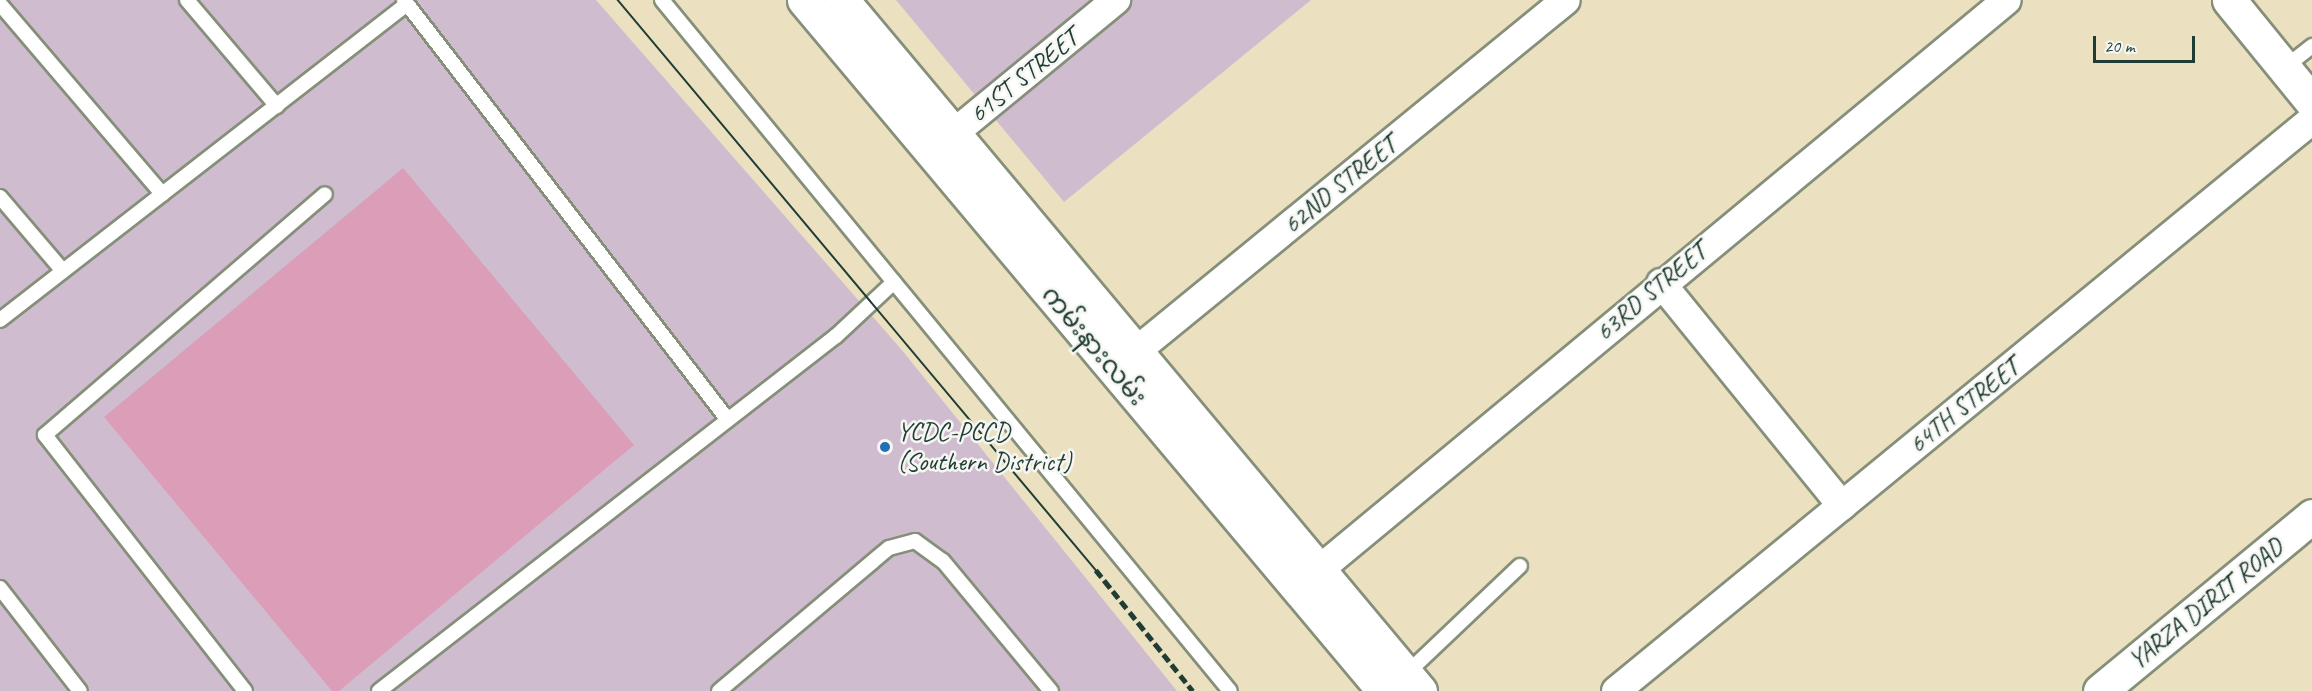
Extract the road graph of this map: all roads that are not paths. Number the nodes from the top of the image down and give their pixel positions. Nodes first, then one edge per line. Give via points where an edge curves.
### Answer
1 (187, 0) edge
2 (662, 0) edge
3 (804, 0) edge
4 (842, 0) edge
5 (1116, 0) edge
6 (1566, 0) edge
7 (2007, 0) edge
8 (2229, 0) edge
9 (406, 2) edge
10 (0, 4) edge
11 (2312, 46) edge
12 (2284, 68) junction
13 (2312, 102) edge
14 (276, 106) junction
15 (2312, 120) edge
16 (943, 143) junction
17 (162, 194) junction
18 (325, 194) dead end
19 (0, 197) edge
20 (63, 271) junction
21 (894, 282) junction
22 (1661, 283) junction
23 (0, 320) edge
24 (1125, 361) junction
25 (728, 420) junction
26 (1842, 506) junction
27 (2312, 516) edge
28 (1520, 566) dead end
29 (1308, 579) junction
30 (0, 588) edge
31 (1399, 687) edge
32 (80, 691) edge
33 (245, 691) edge
34 (379, 691) edge
35 (719, 691) edge
36 (1052, 691) edge
37 (1230, 691) edge
38 (1616, 691) edge
39 (2100, 691) edge

1 - 14 lane
2 - 21 lane
3 - 16 main road, ကမ်းနားလမ်း
4 - 16 main road, ကမ်းနားလမ်း
5 - 16 street, 61ST STREET
6 - 24 street, 62ND STREET
7 - 22 street, 63RD STREET
8 - 12 main road
9 - 14 lane
9 - 25 lane
10 - 17 lane
11 - 12 lane
12 - 13 main road
14 - 17 lane
15 - 26 street, 64TH STREET
16 - 24 main road, ကမ်းနားလမ်း
17 - 20 lane
18 - 33 lane via 45,435
19 - 20 lane
20 - 23 lane
21 - 25 lane via 844,330
21 - 37 lane
22 - 26 street
22 - 29 street, 63RD STREET
24 - 29 main road, ကမ်းနားလမ်း
25 - 34 lane
26 - 38 street, 64TH STREET
27 - 39 main road, YARZA DIRIT ROAD
28 - 31 lane
29 - 31 main road, ကမ်းနားလမ်း
30 - 32 lane
35 - 36 lane via 889,548 915,541 943,561

